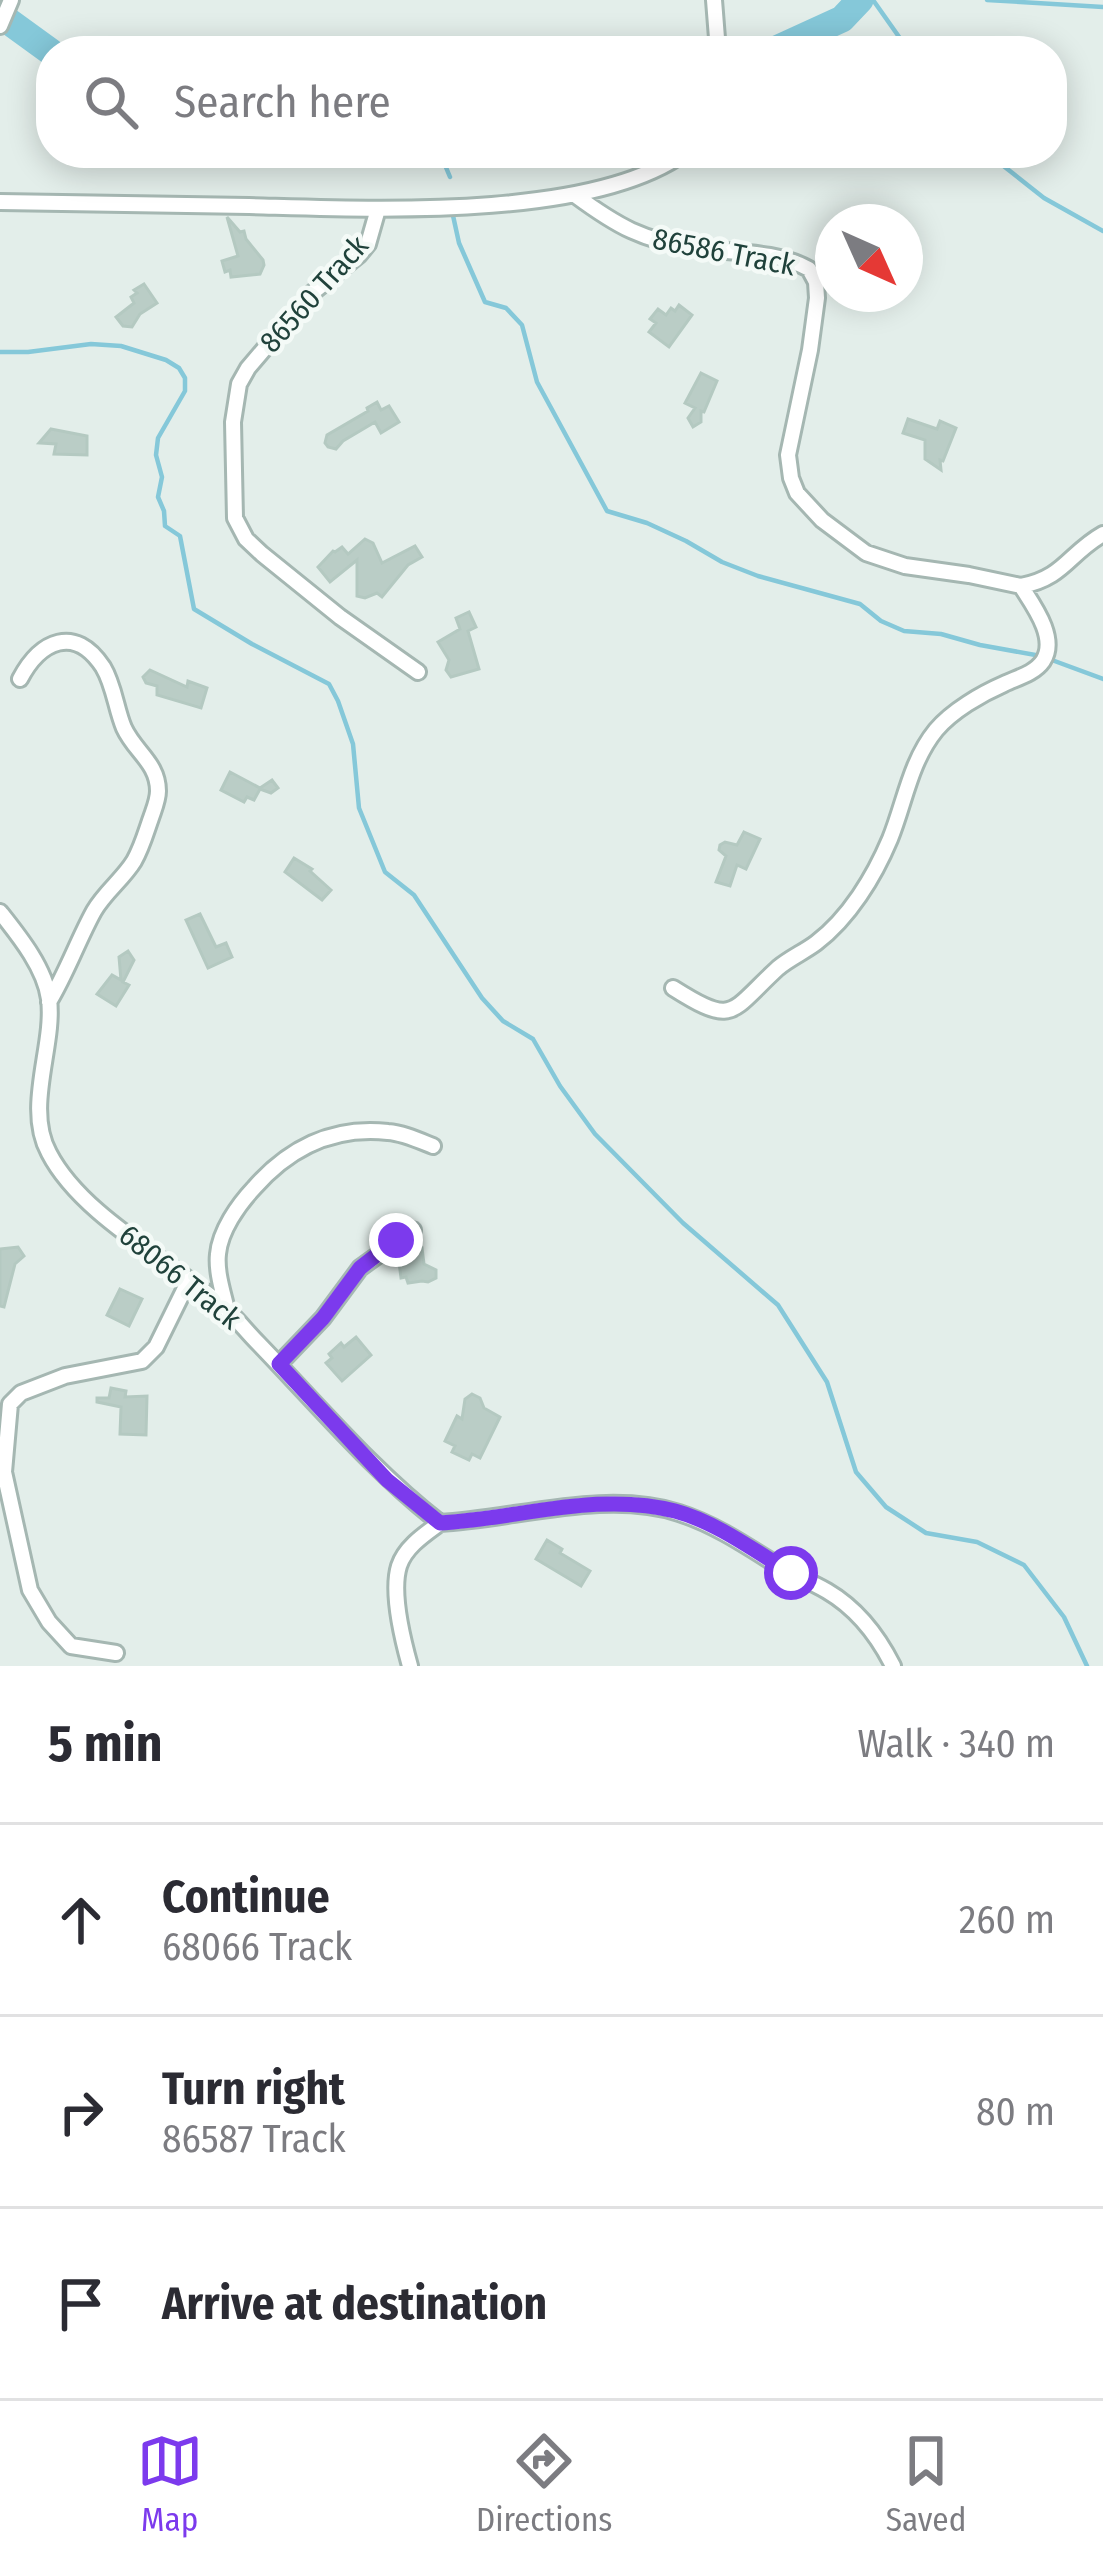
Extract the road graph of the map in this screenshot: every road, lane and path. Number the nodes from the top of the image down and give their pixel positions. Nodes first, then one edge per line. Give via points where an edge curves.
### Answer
1 (714, 0) edge
2 (8, 5) edge
3 (0, 26) edge
4 (717, 36) edge
5 (658, 168) edge
6 (575, 195) junction
7 (0, 202) edge
8 (378, 209) junction
9 (1103, 534) edge
10 (1021, 586) junction
11 (418, 672) dead end
12 (20, 679) dead end
13 (0, 912) edge
14 (673, 988) dead end
15 (49, 1001) junction
16 (433, 1145) dead end
17 (413, 1230) dead end
18 (188, 1280) junction
19 (227, 1310) junction
20 (279, 1364) junction
21 (440, 1523) junction
22 (116, 1653) dead end
23 (410, 1666) edge
24 (893, 1666) edge

1 - 4 street
2 - 3 street
5 - 6 street
6 - 8 street
6 - 10 street, 86586 Track via 630,232 809,268 818,298 788,455 797,493 866,553
7 - 8 street
8 - 11 street, 86560 Track via 368,244 312,292 243,374 234,403 235,518 262,554
9 - 10 street via 1059,572
10 - 14 street via 1045,630 1043,661 940,725 918,756 882,855 843,917 729,1010 716,1012
12 - 15 street via 43,649 68,640 84,647 102,666 129,738 152,764 158,795 133,862 98,905
13 - 15 street
15 - 18 street, 68066 Track via 39,1110 47,1151 102,1214
16 - 19 street via 367,1131 291,1153 245,1197 218,1248
17 - 20 street via 360,1268
18 - 19 street, 68066 Track
18 - 22 street via 142,1360 64,1376 10,1404 4,1472 30,1590 71,1646
19 - 20 street, 68066 Track
20 - 21 street, 68066 Track via 387,1480
21 - 23 street via 399,1565
21 - 24 street via 584,1506 675,1511 830,1592 861,1618

